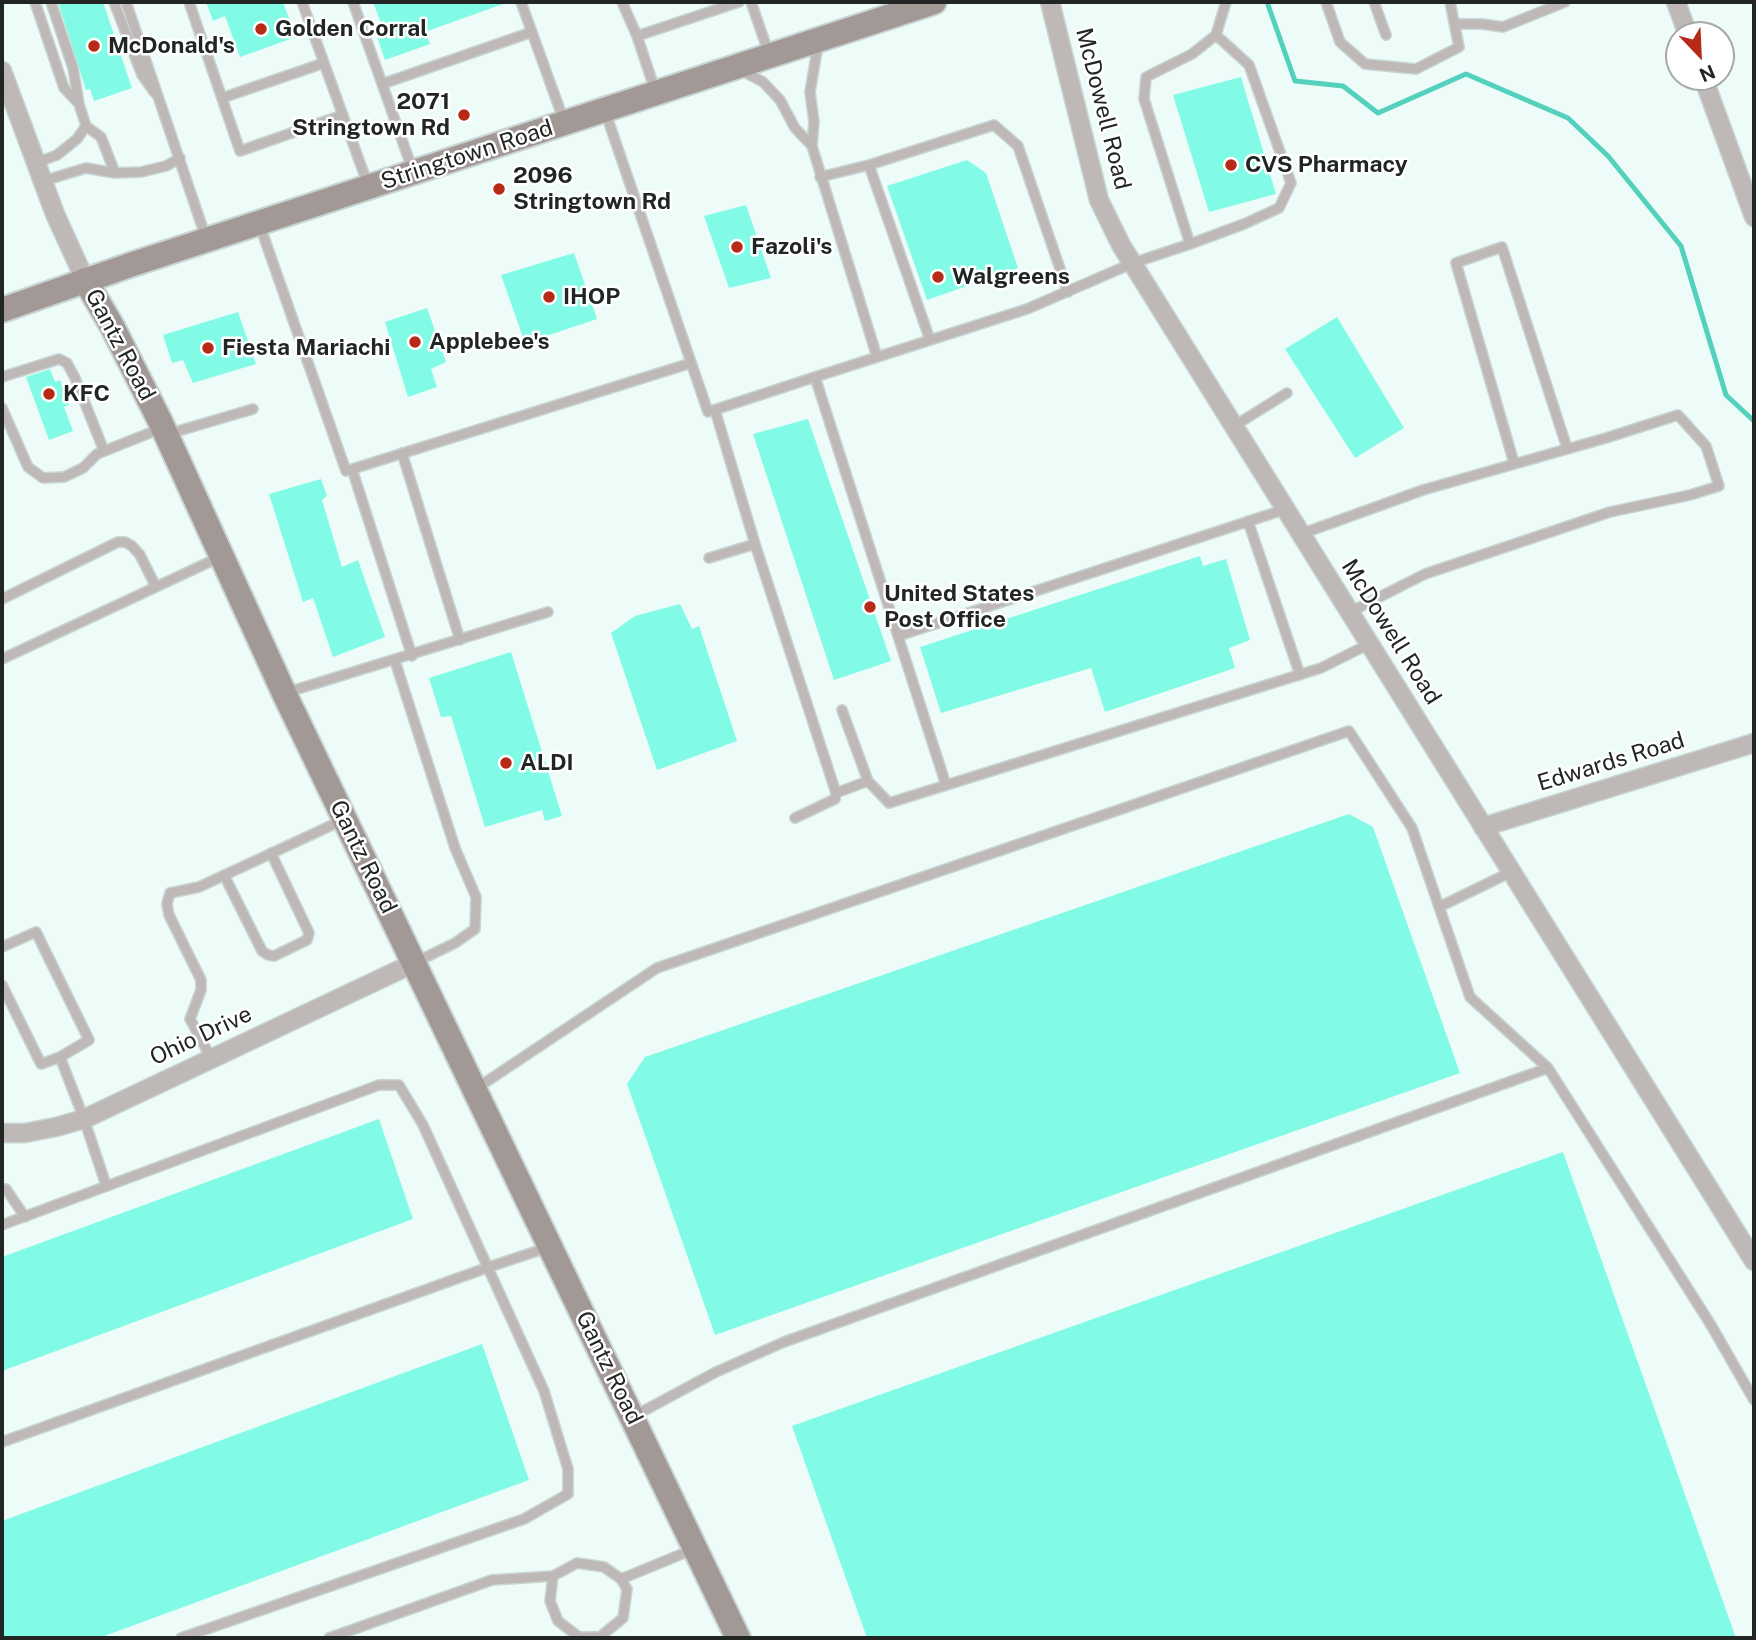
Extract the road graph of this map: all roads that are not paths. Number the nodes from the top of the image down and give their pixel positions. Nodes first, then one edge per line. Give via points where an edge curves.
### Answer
1 (35, 2) edge
2 (51, 2) edge
3 (114, 2) edge
4 (126, 2) edge
5 (189, 2) edge
6 (302, 2) edge
7 (353, 2) edge
8 (521, 2) edge
9 (622, 2) edge
10 (703, 2) edge
11 (739, 2) edge
12 (751, 2) edge
13 (934, 2) edge
14 (1050, 2) edge
15 (1226, 2) edge
16 (1326, 2) edge
17 (1374, 2) edge
18 (1450, 2) edge
19 (1565, 2) edge
20 (1676, 2) edge
21 (706, 12) junction
22 (1683, 21) edge
23 (1455, 24) junction
24 (532, 32) junction
25 (637, 36) junction
26 (1216, 36) junction
27 (1386, 36) dead end
28 (819, 39) junction
29 (769, 56) junction
30 (324, 63) junction
31 (736, 67) junction
32 (2, 71) edge
33 (382, 84) junction
34 (1708, 91) edge
35 (656, 93) junction
36 (6, 95) edge
37 (222, 98) junction
38 (160, 100) junction
39 (79, 104) junction
40 (605, 110) junction
41 (343, 115) junction
42 (565, 123) junction
43 (86, 126) junction
44 (812, 146) junction
45 (180, 158) junction
46 (36, 163) junction
47 (869, 165) junction
48 (414, 172) junction
49 (115, 173) junction
50 (820, 177) junction
51 (43, 181) junction
52 (369, 187) junction
53 (1754, 217) edge
54 (259, 223) junction
55 (207, 240) junction
56 (1190, 243) junction
57 (1133, 263) junction
58 (85, 280) junction
59 (1068, 292) junction
60 (2, 310) edge
61 (930, 340) junction
62 (877, 357) junction
63 (691, 363) junction
64 (2, 377) edge
65 (815, 377) junction
66 (1287, 393) dead end
67 (2, 408) edge
68 (253, 409) dead end
69 (715, 410) junction
70 (1234, 426) junction
71 (165, 431) junction
72 (1567, 448) junction
73 (104, 451) junction
74 (402, 453) junction
75 (1514, 463) junction
76 (352, 469) junction
77 (1286, 509) junction
78 (1248, 521) junction
79 (1301, 534) junction
80 (755, 544) junction
81 (222, 556) junction
82 (709, 558) dead end
83 (156, 587) junction
84 (2, 599) edge
85 (548, 612) dead end
86 (1350, 612) junction
87 (898, 636) junction
88 (460, 640) junction
89 (1369, 644) junction
90 (412, 656) junction
91 (2, 659) edge
92 (395, 661) junction
93 (1300, 675) junction
94 (284, 693) junction
95 (842, 710) dead end
96 (1754, 743) edge
97 (868, 781) junction
98 (946, 785) junction
99 (836, 793) junction
100 (794, 818) dead end
101 (345, 819) junction
102 (1483, 827) junction
103 (271, 853) junction
104 (1511, 872) junction
105 (225, 875) junction
106 (1439, 907) junction
107 (2, 947) edge
108 (414, 963) junction
109 (2, 985) edge
110 (60, 1057) junction
111 (211, 1058) junction
112 (1548, 1068) junction
113 (475, 1089) junction
114 (84, 1119) junction
115 (2, 1133) edge
116 (106, 1185) junction
117 (2, 1189) edge
118 (24, 1217) junction
119 (2, 1225) edge
120 (551, 1247) junction
121 (1754, 1261) edge
122 (489, 1267) junction
123 (1754, 1400) edge
124 (632, 1417) junction
125 (2, 1442) edge
126 (695, 1548) junction
127 (553, 1576) junction
128 (621, 1579) junction
129 (600, 1637) edge
130 (181, 1638) edge
131 (329, 1638) edge
132 (738, 1638) edge

1 - 39 lane via 64,88
2 - 39 lane via 73,68
3 - 38 lane via 142,75
4 - 38 lane
5 - 37 lane
6 - 30 lane
7 - 33 lane
8 - 24 lane
9 - 25 lane
10 - 21 lane
11 - 21 lane
12 - 29 lane
13 - 28 main road, Stringtown Road
14 - 57 street, McDowell Road via 1099,200
15 - 26 lane
16 - 23 lane via 1340,42 1365,64 1416,69 1460,47
17 - 27 lane
18 - 23 lane
19 - 23 lane via 1503,27
20 - 22 street
21 - 25 lane
24 - 33 lane
24 - 42 lane
25 - 35 lane
26 - 56 lane via 1146,77 1144,99
26 - 56 lane via 1249,65 1291,183 1279,208
28 - 29 main road, Stringtown Road
28 - 44 lane via 810,92
29 - 31 main road, Stringtown Road
30 - 37 lane
30 - 41 lane
31 - 35 main road, Stringtown Road
31 - 44 lane via 763,82
32 - 36 street, Gantz Road
33 - 48 lane
34 - 53 street
35 - 40 main road, Stringtown Road
36 - 46 street, Gantz Road
37 - 41 lane via 240,150
38 - 45 lane
39 - 43 lane
40 - 42 main road, Stringtown Road
40 - 63 lane
41 - 52 lane
42 - 48 main road, Stringtown Road
43 - 46 lane via 57,155
43 - 49 lane via 101,137
44 - 50 lane
45 - 49 lane via 141,172
45 - 55 lane
46 - 51 street, Gantz Road
47 - 50 lane
47 - 59 lane via 994,125 1018,146
47 - 61 lane
48 - 52 main road, Stringtown Road
49 - 51 lane via 86,168
50 - 62 lane
51 - 58 street, Gantz Road
52 - 54 main road, Stringtown Road
54 - 55 main road, Stringtown Road
54 - 76 lane via 346,471
55 - 58 main road, Stringtown Road
56 - 57 lane
57 - 59 lane
57 - 70 street, McDowell Road
58 - 60 main road, Stringtown Road
58 - 71 main road, Gantz Road
59 - 61 lane
61 - 62 lane
62 - 65 lane
63 - 69 lane via 708,412
63 - 74 lane
64 - 73 lane via 59,359 67,363
65 - 69 lane
65 - 87 lane
66 - 70 lane
67 - 73 lane via 28,467 43,478 64,477
68 - 71 lane
69 - 80 lane
70 - 77 street, McDowell Road
71 - 73 lane
71 - 81 main road, Gantz Road
72 - 75 lane
72 - 75 lane via 1502,247 1457,263
72 - 86 lane via 1678,415 1706,446 1719,486 1610,512 1425,574
74 - 76 lane
74 - 88 lane
75 - 79 lane
76 - 90 lane
77 - 78 lane
77 - 79 street, McDowell Road
78 - 87 lane
78 - 93 lane
79 - 86 street, McDowell Road
80 - 82 lane
80 - 99 lane
81 - 83 lane
81 - 94 main road, Gantz Road
83 - 84 lane via 140,555 132,546 118,542
83 - 91 lane
85 - 88 lane
86 - 89 street, McDowell Road
87 - 98 lane
88 - 90 lane
89 - 93 lane
89 - 102 street, McDowell Road
90 - 92 lane
92 - 94 lane
92 - 108 lane via 455,848 476,897 475,929
93 - 98 lane
94 - 101 main road, Gantz Road
95 - 97 lane
96 - 102 street, Edwards Road
97 - 98 lane via 889,803
97 - 99 lane
99 - 100 lane via 835,799
101 - 103 lane
101 - 108 main road, Gantz Road
102 - 104 street, McDowell Road
103 - 105 lane
103 - 105 lane via 309,933 307,940 274,956 262,951
104 - 106 lane
104 - 121 street, McDowell Road
105 - 111 lane via 200,887 170,893 167,904 201,980 190,1019
106 - 112 lane via 1470,997
106 - 113 lane via 1412,828 1349,731 657,968
107 - 110 lane via 36,932 89,1040
108 - 111 street, Ohio Drive
108 - 113 main road, Gantz Road
109 - 110 lane via 41,1064
110 - 114 lane
111 - 114 street, Ohio Drive
112 - 123 lane
112 - 124 lane via 784,1342
113 - 120 main road, Gantz Road
114 - 115 street, Ohio Drive via 36,1131
114 - 116 lane
116 - 118 lane
116 - 122 lane via 379,1085 399,1085 423,1125
117 - 118 lane
118 - 119 lane
120 - 122 lane
120 - 124 main road, Gantz Road
122 - 125 lane
122 - 130 lane via 544,1391 568,1469 568,1494 524,1519
124 - 126 main road, Gantz Road
126 - 128 lane
126 - 132 main road, Gantz Road
127 - 128 lane via 577,1563 604,1567
127 - 129 lane via 550,1601 558,1621 579,1637
127 - 131 lane via 492,1580
128 - 129 lane via 627,1588 623,1618

